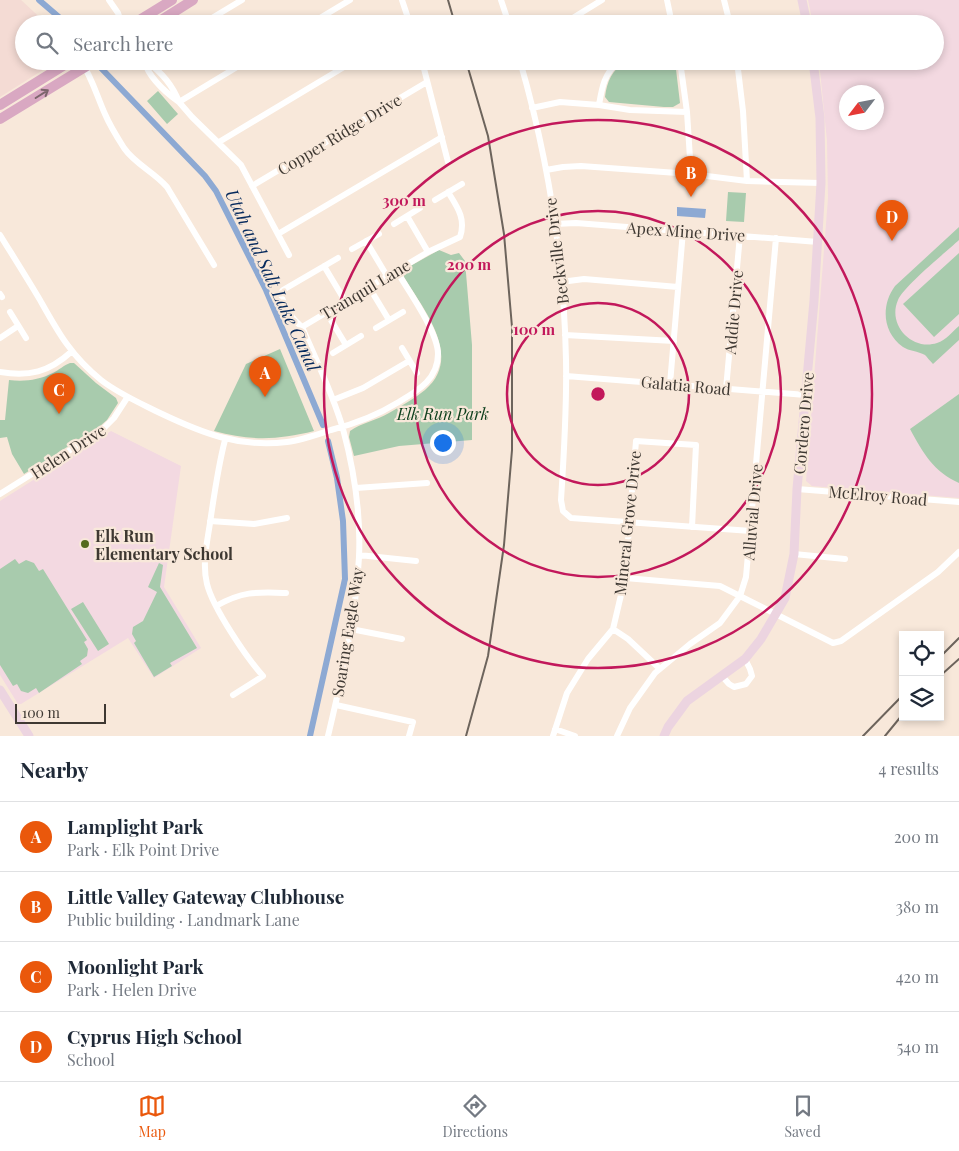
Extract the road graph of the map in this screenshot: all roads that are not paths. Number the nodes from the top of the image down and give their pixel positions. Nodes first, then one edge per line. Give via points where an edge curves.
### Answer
1 (109, 0) edge
2 (172, 0) edge
3 (193, 0) edge
4 (242, 0) edge
5 (350, 0) edge
6 (402, 0) edge
7 (502, 0) edge
8 (602, 0) edge
9 (666, 0) edge
10 (724, 0) edge
11 (802, 0) edge
12 (119, 15) edge
13 (148, 15) edge
14 (169, 15) edge
15 (217, 15) edge
16 (325, 15) edge
17 (407, 15) edge
18 (506, 15) edge
19 (578, 15) edge
20 (670, 15) edge
21 (728, 15) edge
22 (805, 15) edge
23 (56, 70) edge
24 (74, 70) edge
25 (86, 70) edge
26 (147, 70) edge
27 (232, 70) edge
28 (339, 70) edge
29 (424, 70) edge
30 (522, 70) edge
31 (610, 70) edge
32 (681, 70) edge
33 (738, 70) edge
34 (814, 70) edge
35 (427, 82) junction
36 (179, 102) junction
37 (0, 105) edge
38 (600, 105) junction
39 (532, 108) junction
40 (688, 112) junction
41 (0, 119) edge
42 (442, 137) junction
43 (219, 142) junction
44 (448, 162) dead end
45 (546, 170) junction
46 (691, 174) junction
47 (746, 181) junction
48 (821, 183) junction
49 (462, 184) dead end
50 (252, 186) junction
51 (448, 192) junction
52 (436, 200) dead end
53 (420, 208) dead end
54 (407, 216) junction
55 (394, 224) dead end
56 (555, 224) junction
57 (683, 231) junction
58 (278, 234) junction
59 (379, 234) dead end
60 (0, 235) edge
61 (740, 235) junction
62 (776, 238) junction
63 (366, 241) junction
64 (818, 242) junction
65 (352, 249) dead end
66 (428, 252) junction
67 (289, 255) dead end
68 (338, 258) dead end
69 (214, 265) dead end
70 (324, 266) junction
71 (396, 270) junction
72 (387, 276) junction
73 (561, 282) junction
74 (369, 287) junction
75 (678, 287) junction
76 (345, 301) junction
77 (10, 312) dead end
78 (326, 312) junction
79 (402, 312) dead end
80 (389, 320) junction
81 (18, 326) junction
82 (302, 327) junction
83 (376, 328) dead end
84 (565, 334) junction
85 (361, 336) dead end
86 (0, 338) edge
87 (26, 338) dead end
88 (674, 341) junction
89 (346, 345) junction
90 (402, 348) dead end
91 (71, 352) junction
92 (334, 353) dead end
93 (409, 361) junction
94 (0, 372) edge
95 (417, 373) dead end
96 (566, 376) junction
97 (670, 384) junction
98 (726, 389) junction
99 (762, 392) junction
100 (806, 395) junction
101 (127, 398) junction
102 (333, 400) junction
103 (342, 428) junction
104 (226, 440) junction
105 (428, 482) dead end
106 (356, 488) junction
107 (798, 488) junction
108 (0, 494) edge
109 (959, 502) edge
110 (287, 518) dead end
111 (210, 521) junction
112 (630, 522) junction
113 (692, 527) junction
114 (751, 532) junction
115 (959, 552) edge
116 (794, 554) junction
117 (359, 555) junction
118 (845, 558) dead end
119 (416, 561) dead end
120 (625, 578) junction
121 (286, 594) dead end
122 (740, 596) junction
123 (216, 606) junction
124 (776, 613) junction
125 (351, 629) junction
126 (613, 629) junction
127 (402, 638) dead end
128 (745, 659) junction
129 (660, 669) junction
130 (722, 676) junction
131 (0, 690) edge
132 (233, 695) dead end
133 (336, 705) junction
134 (554, 733) edge
135 (28, 736) edge
136 (328, 736) edge
137 (408, 736) edge
138 (575, 736) edge
139 (617, 736) edge
140 (664, 736) edge

1 - 12 street
2 - 13 main road
3 - 14 main road
4 - 15 street
5 - 16 street
6 - 17 street
7 - 18 street
8 - 19 street
9 - 20 street
10 - 21 street
11 - 22 street
23 - 37 main road
41 -> 24 main road
25 - 69 street via 107,119 125,149 167,187
26 - 36 street
27 - 36 street
28 - 43 street
29 - 35 street
30 - 39 street, Beckville Drive
31 - 38 street via 603,84
32 - 40 street
33 - 47 street
34 - 48 street, Cordero Drive via 820,125
35 - 42 street
35 - 50 street, Copper Ridge Drive
36 - 43 street
38 - 39 street via 560,102
38 - 40 street via 630,110
39 - 45 street, Beckville Drive
40 - 46 street
42 - 44 street
42 - 58 street
43 - 50 street via 237,159
45 - 46 street via 581,166
45 - 56 street, Beckville Drive
46 - 47 street
47 - 48 street
48 - 64 street, Cordero Drive
49 - 51 street
50 - 58 street
51 - 52 street
51 - 66 street, Tranquil Lane via 459,209 464,227 460,237
53 - 54 street
54 - 55 street
54 - 66 street
56 - 57 street, Apex Mine Drive via 576,222
56 - 73 street, Beckville Drive
57 - 61 street, Apex Mine Drive
57 - 75 street
58 - 67 street
59 - 63 street
60 - 91 street
61 - 62 street, Apex Mine Drive
61 - 98 street, Addie Drive
62 - 64 street, Apex Mine Drive
62 - 99 street, Alluvial Drive
63 - 65 street
63 - 72 street
64 - 100 street, Cordero Drive
66 - 71 street, Tranquil Lane
68 - 70 street
70 - 76 street
70 - 82 street, Soaring Eagle Way via 283,290 283,299 292,318
71 - 72 street, Tranquil Lane
71 - 103 street via 430,326 437,344 436,367 423,387 384,411
72 - 74 street, Tranquil Lane
73 - 75 street via 584,279
73 - 84 street, Beckville Drive
74 - 76 street, Tranquil Lane
74 - 80 street
75 - 88 street
76 - 78 street, Tranquil Lane
77 - 81 street
78 - 82 street, Tranquil Lane
78 - 89 street
79 - 80 street
80 - 83 street
81 - 86 street
81 - 87 street
82 - 102 street, Soaring Eagle Way
84 - 88 street
84 - 96 street, Beckville Drive
85 - 89 street
88 - 97 street
89 - 92 street
90 - 93 street
91 - 94 street via 53,367 41,371
91 - 101 street via 91,372
93 - 95 street
93 - 102 street via 364,388
96 - 97 street, Galatia Road
96 - 112 street, Beckville Drive via 563,511 571,518
97 - 98 street, Galatia Road
98 - 99 street, Galatia Road
99 - 100 street, Galatia Road
99 - 114 street, Alluvial Drive
100 - 107 street, Cordero Drive
101 - 104 street
101 - 108 street, Helen Drive via 102,430
102 - 103 street, Soaring Eagle Way
103 - 104 street via 271,444
103 - 106 street, Soaring Eagle Way
104 - 111 street
105 - 106 street
106 - 117 street, Soaring Eagle Way
107 - 109 street, McElroy Road
107 - 116 street, Cordero Drive
110 - 111 street via 254,524
111 - 123 street via 204,557 207,584
112 - 113 street
112 - 113 street, Mineral Grove Drive via 636,442 696,445
112 - 120 street, Mineral Grove Drive
113 - 114 street
114 - 122 street, Alluvial Drive via 746,577
115 - 124 street via 938,572 834,643
116 - 118 street
116 - 124 street, Cordero Drive via 785,598
117 - 119 street
117 - 125 street, Soaring Eagle Way
120 - 122 street via 720,586
120 - 126 street, Mineral Grove Drive
121 - 123 street via 243,593
122 - 124 street
122 - 129 street, Alluvial Drive via 720,623
123 - 132 street via 263,676
124 - 128 street, Cordero Drive
125 - 127 street
125 - 133 street, Soaring Eagle Way
126 - 129 street
126 - 134 street, Mineral Grove Drive via 588,659 567,693
128 - 130 street, Cordero Drive
128 - 130 street via 752,676 746,684 734,687
129 - 139 street, Alluvial Drive via 630,708
130 - 140 street, Cordero Drive via 687,702
131 - 135 street
133 - 136 street, Soaring Eagle Way
133 - 137 street via 413,722
134 - 138 street

